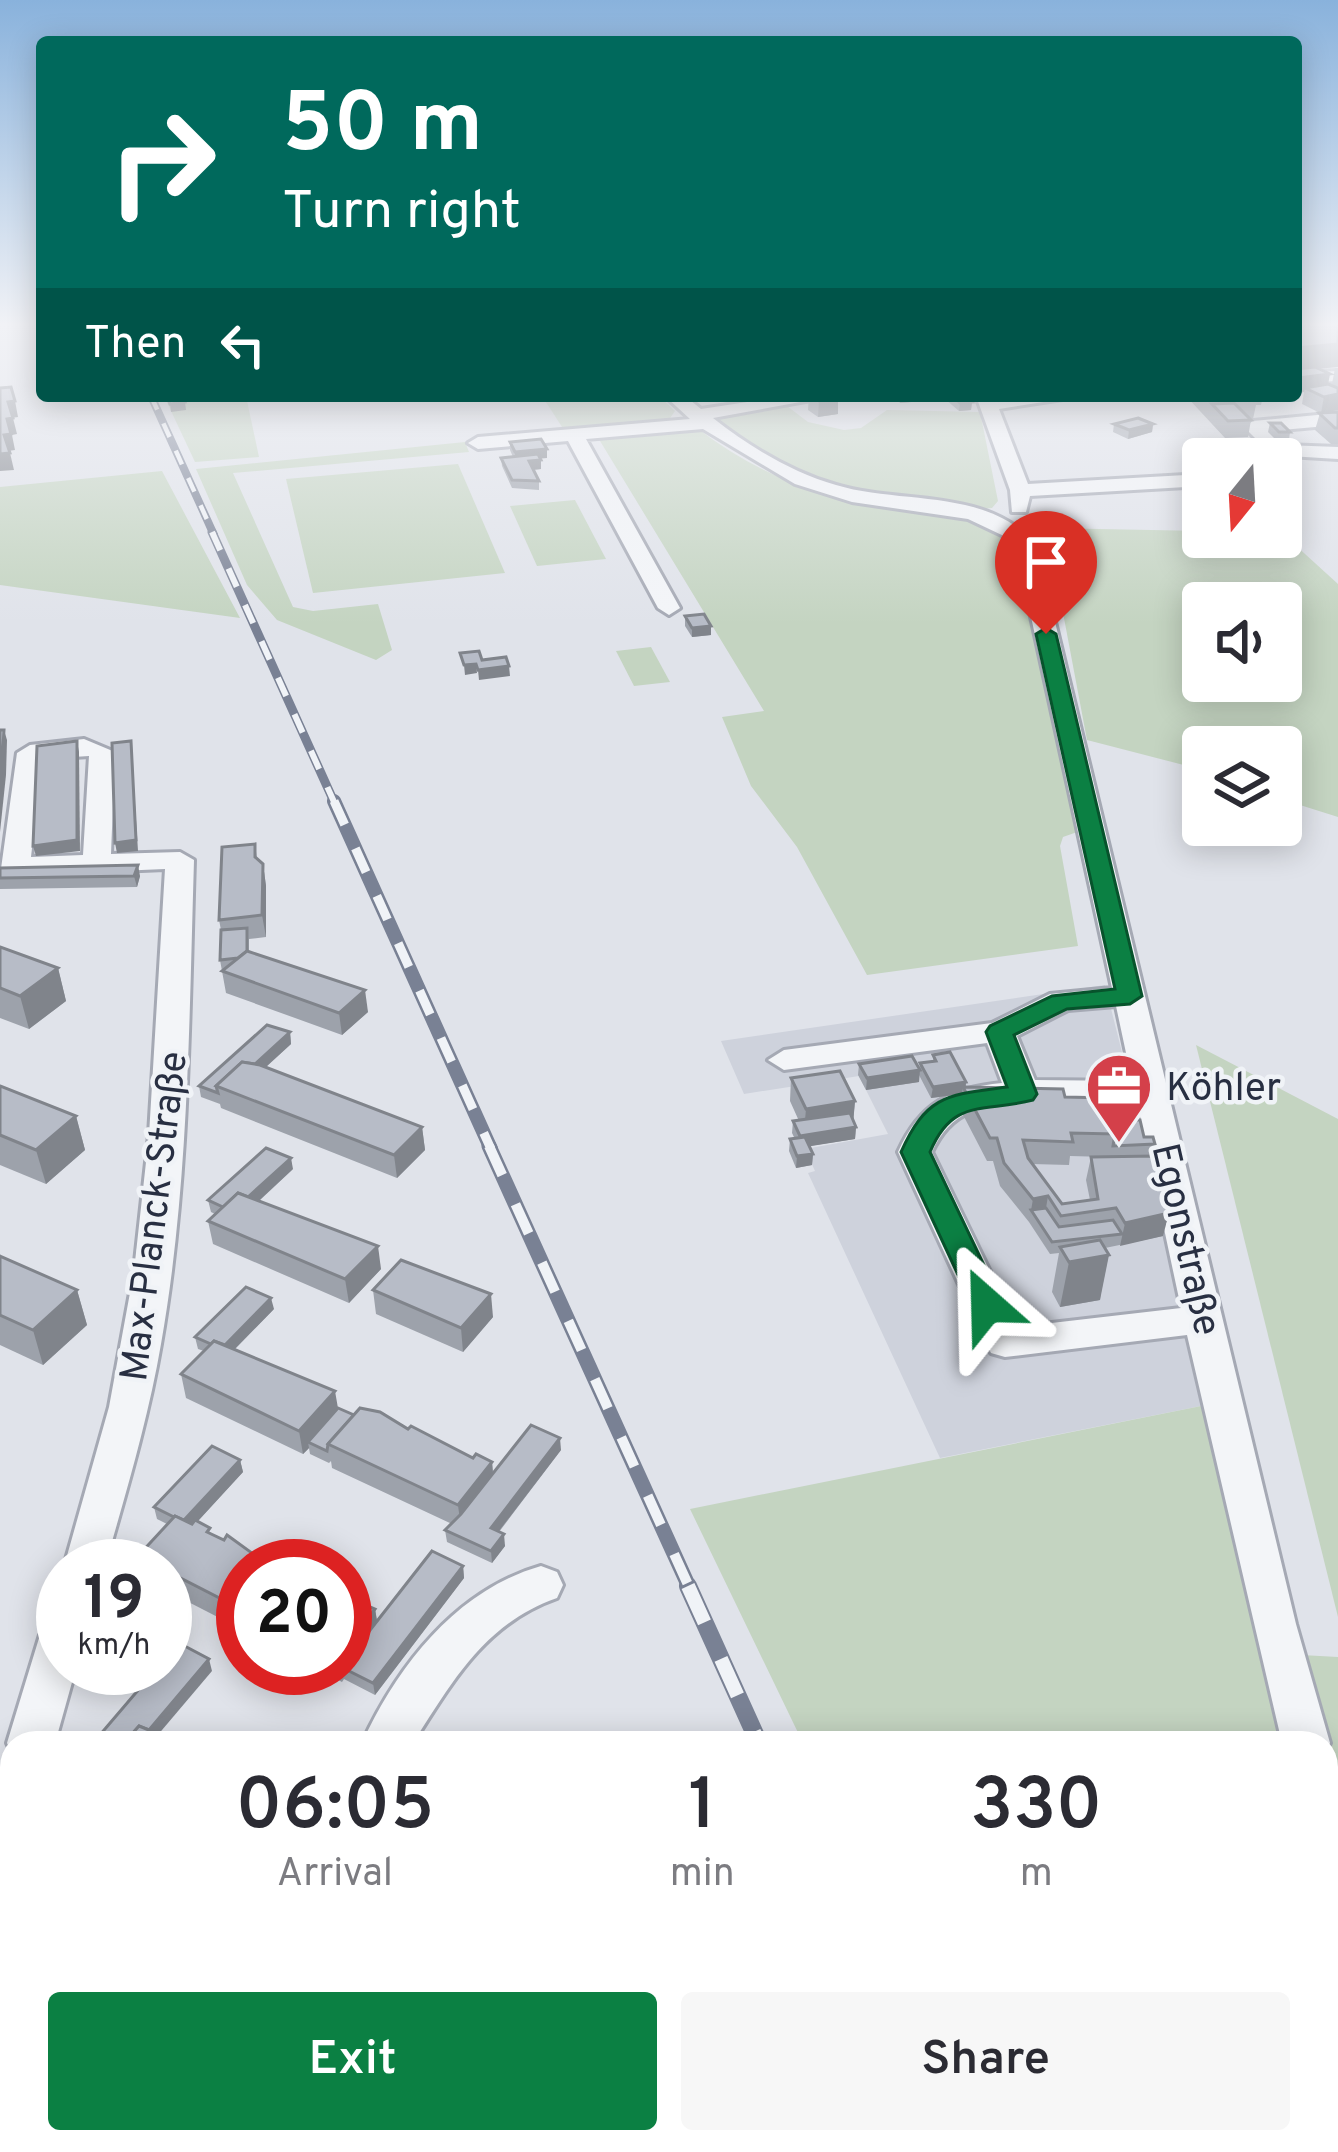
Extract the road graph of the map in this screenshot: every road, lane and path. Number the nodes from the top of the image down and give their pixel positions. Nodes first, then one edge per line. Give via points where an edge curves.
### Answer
1 (664, 423) edge
2 (708, 423) edge
3 (995, 423) edge
4 (1280, 423) edge
5 (574, 434) junction
6 (478, 442) dead end
7 (1182, 463) edge
8 (1072, 466) dead end
9 (1337, 467) edge
10 (1302, 473) edge
11 (1182, 481) edge
12 (1019, 490) junction
13 (1008, 524) junction
14 (669, 608) dead end
15 (98, 863) junction
16 (8, 866) edge
17 (1130, 996) junction
18 (999, 1032) junction
19 (784, 1060) dead end
20 (1154, 1092) junction
21 (1023, 1094) junction
22 (1207, 1319) junction
23 (91, 1539) edge
24 (542, 1585) dead end
25 (45, 1695) edge
26 (35, 1731) edge
27 (395, 1731) edge
28 (1303, 1731) edge

1 - 5 street
2 - 13 street via 768,469 806,484
3 - 12 street
4 - 9 street via 1253,427 1279,451
5 - 6 street
5 - 14 street
7 - 8 street
9 - 10 street
11 - 12 street
12 - 13 street
13 - 17 street, Egonstraße via 1026,547
15 - 16 street
15 - 16 street via 102,752 84,747 29,753
15 - 23 street, Max-Planck-Straße via 180,860 172,1110 156,1249 129,1408
17 - 18 street via 1061,1001
17 - 20 street, Egonstraße
18 - 19 street
18 - 21 street
20 - 21 street
20 - 22 street, Egonstraße
21 - 22 street via 950,1104 927,1125 915,1152 1005,1343
22 - 28 street, Egonstraße
24 - 27 street via 515,1589 466,1631
25 - 26 street

